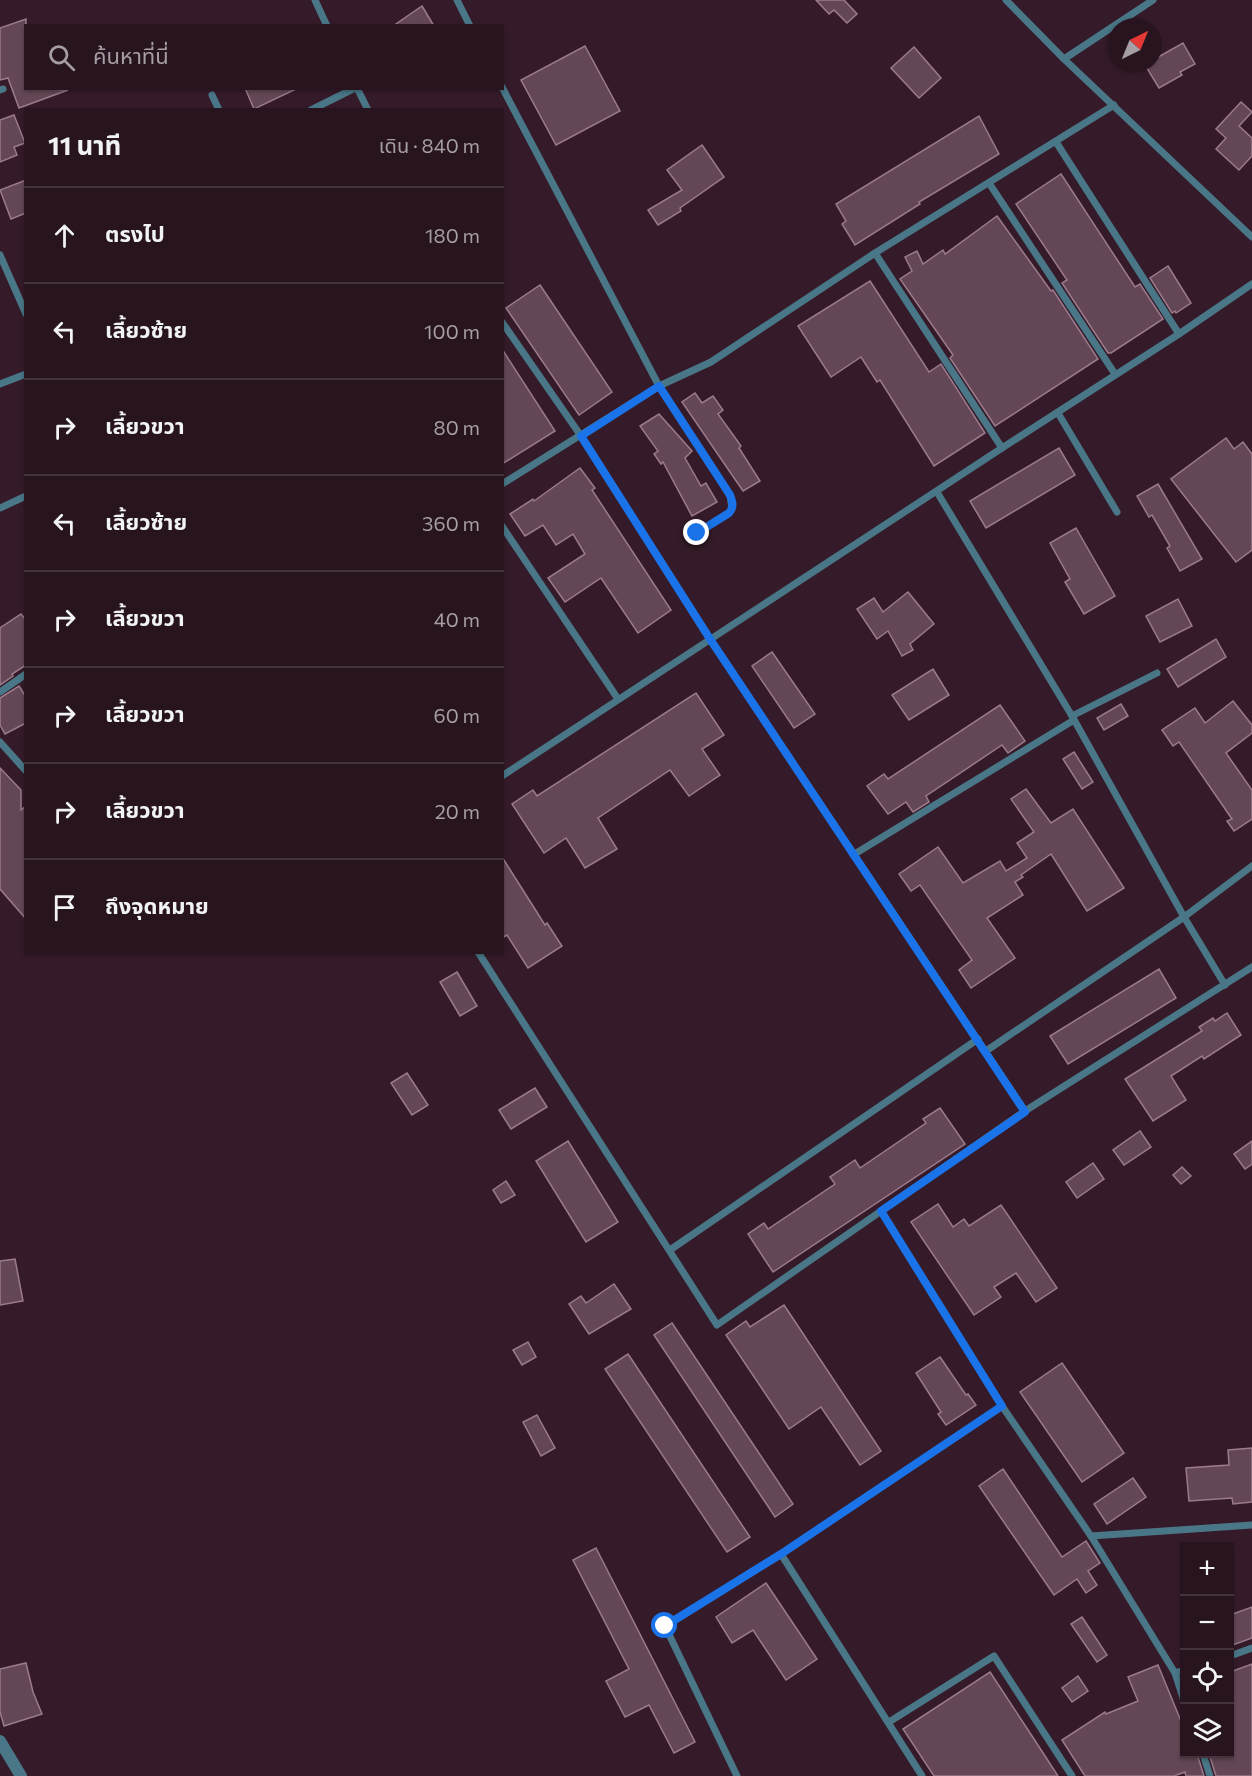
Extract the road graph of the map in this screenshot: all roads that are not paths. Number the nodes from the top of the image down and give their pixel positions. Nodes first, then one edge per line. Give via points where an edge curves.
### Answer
1 (315, 0) edge
2 (457, 0) edge
3 (1006, 0) edge
4 (1153, 0) edge
5 (326, 24) edge
6 (469, 24) edge
7 (1065, 59) junction
8 (352, 90) edge
9 (357, 90) edge
10 (504, 90) edge
11 (212, 95) dead end
12 (1114, 105) junction
13 (218, 108) edge
14 (315, 108) edge
15 (367, 108) edge
16 (1056, 142) junction
17 (989, 183) junction
18 (1252, 237) edge
19 (875, 254) junction
20 (0, 255) edge
21 (1252, 284) edge
22 (24, 309) edge
23 (504, 325) edge
24 (1179, 334) junction
25 (1115, 374) junction
26 (24, 375) edge
27 (0, 384) edge
28 (659, 386) junction
29 (1058, 413) junction
30 (581, 436) junction
31 (1002, 448) junction
32 (504, 483) edge
33 (937, 492) junction
34 (24, 497) edge
35 (0, 508) edge
36 (1117, 512) dead end
37 (504, 529) edge
38 (697, 533) dead end
39 (710, 639) junction
40 (1156, 673) dead end
41 (24, 675) edge
42 (0, 692) edge
43 (618, 699) junction
44 (1073, 718) junction
45 (0, 742) edge
46 (24, 769) edge
47 (504, 775) edge
48 (854, 855) junction
49 (1252, 867) edge
50 (1184, 918) junction
51 (479, 954) edge
52 (1252, 967) edge
53 (1225, 985) junction
54 (978, 1040) junction
55 (986, 1051) junction
56 (1025, 1112) junction
57 (881, 1211) junction
58 (670, 1250) junction
59 (1002, 1406) junction
60 (1252, 1525) edge
61 (1091, 1536) junction
62 (781, 1554) junction
63 (1252, 1648) edge
64 (1234, 1655) edge
65 (1180, 1672) edge
66 (1175, 1673) junction
67 (1180, 1687) edge
68 (889, 1722) junction
69 (0, 1741) edge
70 (1204, 1758) edge
71 (21, 1776) edge
72 (737, 1776) edge
73 (922, 1776) edge
74 (1072, 1776) edge
75 (1210, 1776) edge

1 - 5 lane
2 - 6 lane
3 - 7 lane
4 - 7 lane
7 - 12 lane
8 - 14 lane
9 - 15 lane
10 - 28 lane
11 - 13 lane
12 - 16 lane
12 - 18 lane
16 - 17 lane
16 - 24 lane
17 - 19 lane
17 - 25 lane
19 - 28 lane via 711,362
19 - 31 lane
20 - 22 lane
21 - 24 lane
23 - 30 lane
24 - 25 lane
25 - 29 lane
26 - 27 lane
28 - 30 lane
28 - 38 lane via 733,502 729,513
29 - 31 lane
29 - 36 lane
30 - 32 lane
30 - 39 lane
31 - 33 lane
33 - 39 lane
33 - 44 lane
34 - 35 lane
37 - 43 lane
39 - 43 lane
39 - 48 lane
40 - 44 lane
41 - 42 lane
43 - 47 lane
44 - 48 lane
44 - 50 lane
45 - 46 lane
48 - 54 lane
49 - 50 lane
50 - 53 lane
50 - 55 lane
51 - 58 lane
52 - 53 lane
53 - 56 lane
54 - 55 lane
54 - 58 lane
55 - 56 lane
56 - 57 lane
57 - 58 lane via 717,1324
57 - 59 lane
59 - 61 lane
59 - 62 lane
60 - 61 lane
61 - 66 lane
62 - 68 lane
62 - 72 lane via 665,1626
63 - 64 lane
65 - 66 lane
66 - 67 lane
68 - 73 lane
68 - 74 lane via 994,1656
69 - 71 street
70 - 75 lane

